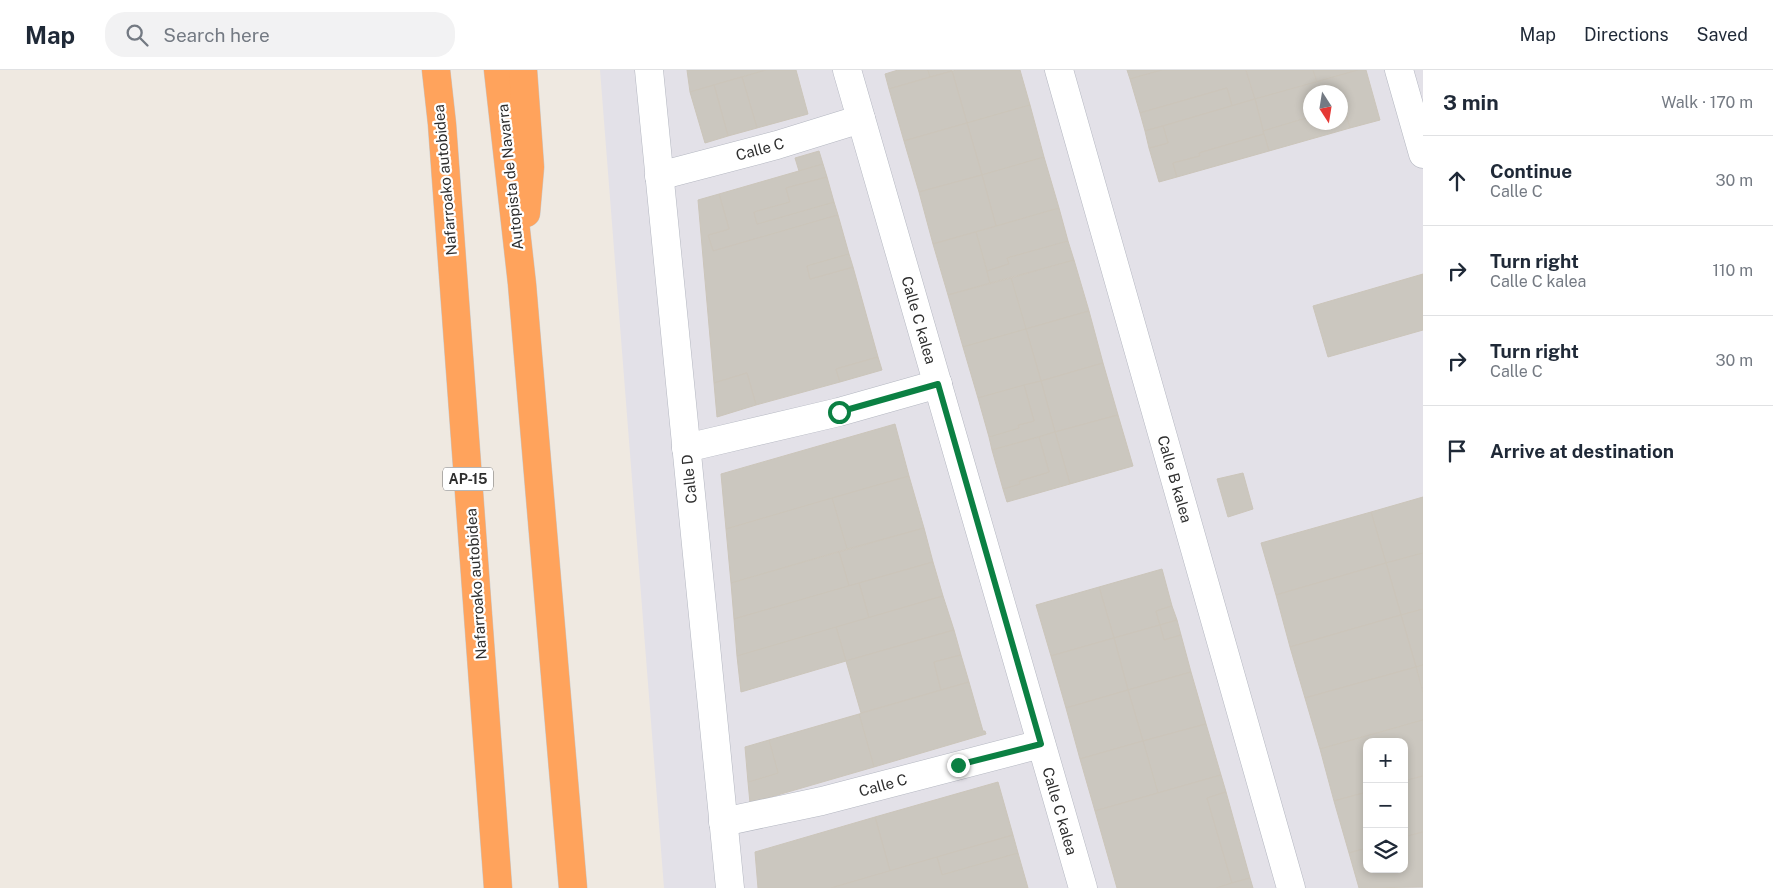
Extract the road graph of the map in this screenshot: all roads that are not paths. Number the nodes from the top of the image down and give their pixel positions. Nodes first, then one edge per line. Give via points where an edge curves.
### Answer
1 (436, 70) edge
2 (498, 70) edge
3 (523, 70) edge
4 (648, 70) edge
5 (847, 70) edge
6 (1060, 70) edge
7 (1399, 70) edge
8 (861, 120) junction
9 (1423, 154) edge
10 (659, 176) junction
11 (522, 284) junction
12 (938, 384) junction
13 (686, 448) junction
14 (1041, 744) junction
15 (723, 822) junction
16 (498, 888) edge
17 (573, 888) edge
18 (730, 888) edge
19 (1083, 888) edge
20 (1291, 888) edge

1 - 16 highway, Nafarroako autobidea / AP-15
2 - 11 highway, Autopista de Navarra
3 - 11 highway via 530,167
4 - 10 street, Calle D
5 - 8 street, Calle C kalea
6 - 20 street, Calle B kalea
7 - 9 street
8 - 10 street, Calle C
8 - 12 street, Calle C kalea
10 - 13 street, Calle D
11 - 17 highway
12 - 13 street via 839,412
12 - 14 street, Calle C kalea
13 - 15 street, Calle D
14 - 15 street, Calle C via 822,801
14 - 19 street, Calle C kalea
15 - 18 street, Calle D

